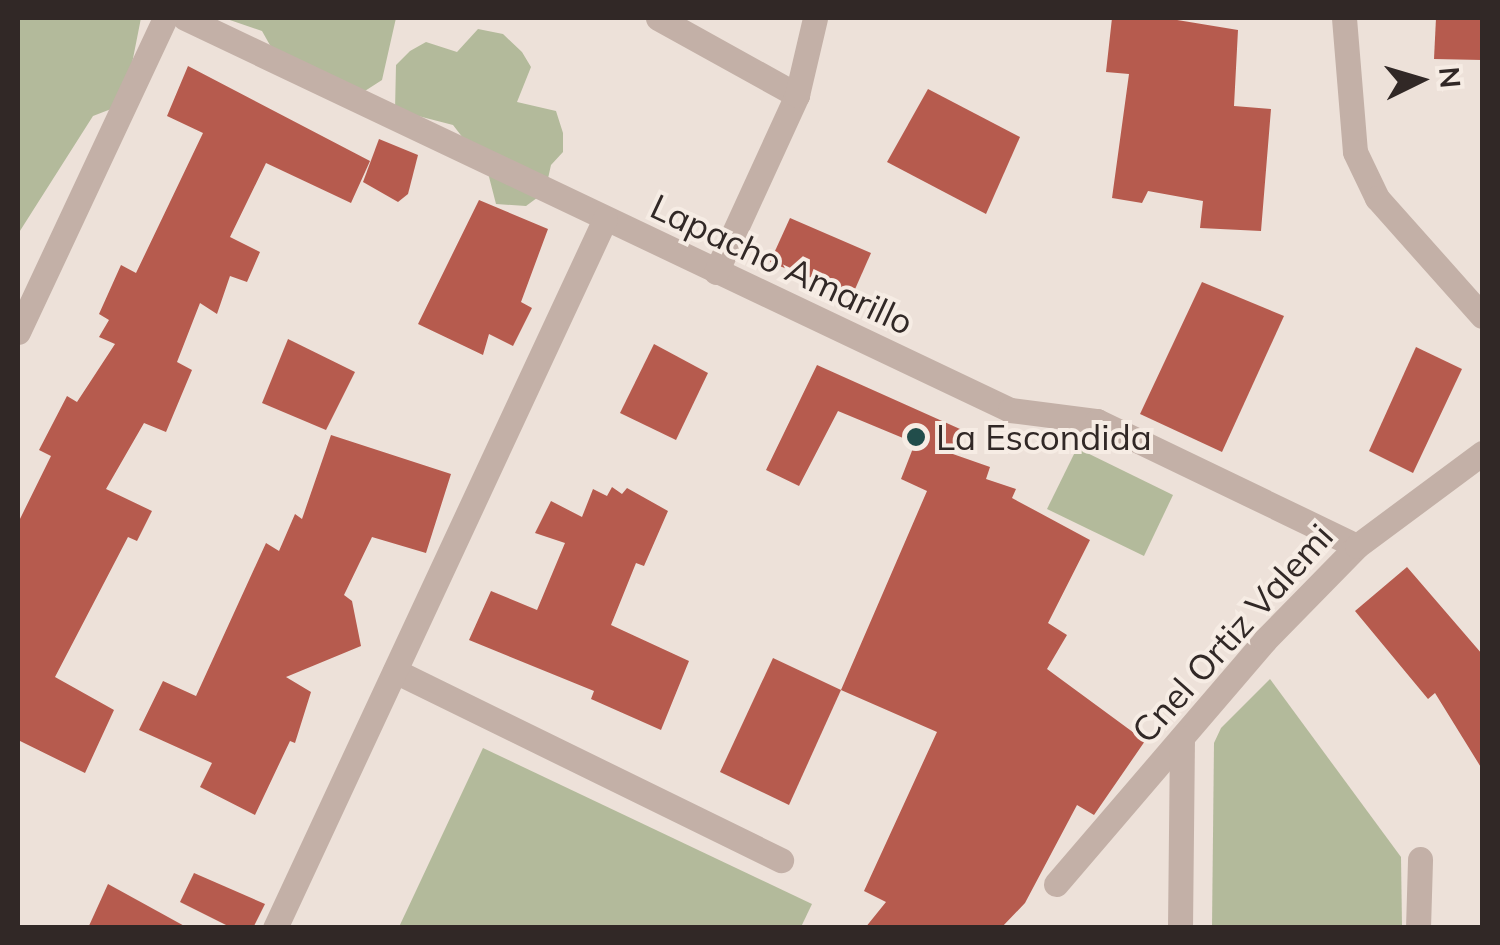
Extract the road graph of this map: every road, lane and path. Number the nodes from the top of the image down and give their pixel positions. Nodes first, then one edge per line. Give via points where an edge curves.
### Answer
1 (165, 18) edge
2 (185, 18) edge
3 (658, 18) edge
4 (816, 18) edge
5 (1344, 18) edge
6 (796, 95) junction
7 (605, 219) junction
8 (716, 272) junction
9 (1482, 316) edge
10 (18, 332) edge
11 (1482, 453) edge
12 (1357, 546) junction
13 (395, 671) junction
14 (1182, 738) junction
15 (1420, 859) dead end
16 (781, 860) dead end
17 (1056, 884) dead end
18 (276, 928) edge
19 (1180, 928) edge
20 (1418, 928) edge

1 - 10 street
2 - 7 street, Lapacho Amarillo
3 - 6 street
4 - 6 street
5 - 9 street via 1355,152 1378,198
6 - 8 street
7 - 8 street, Lapacho Amarillo
7 - 13 street
8 - 12 street, Lapacho Amarillo via 1010,410 1097,421
11 - 12 street, Cnel Ortiz Valemi
12 - 14 street, Cnel Ortiz Valemi
13 - 16 street
13 - 18 street
14 - 17 street, Cnel Ortiz Valemi
14 - 19 street
15 - 20 street

